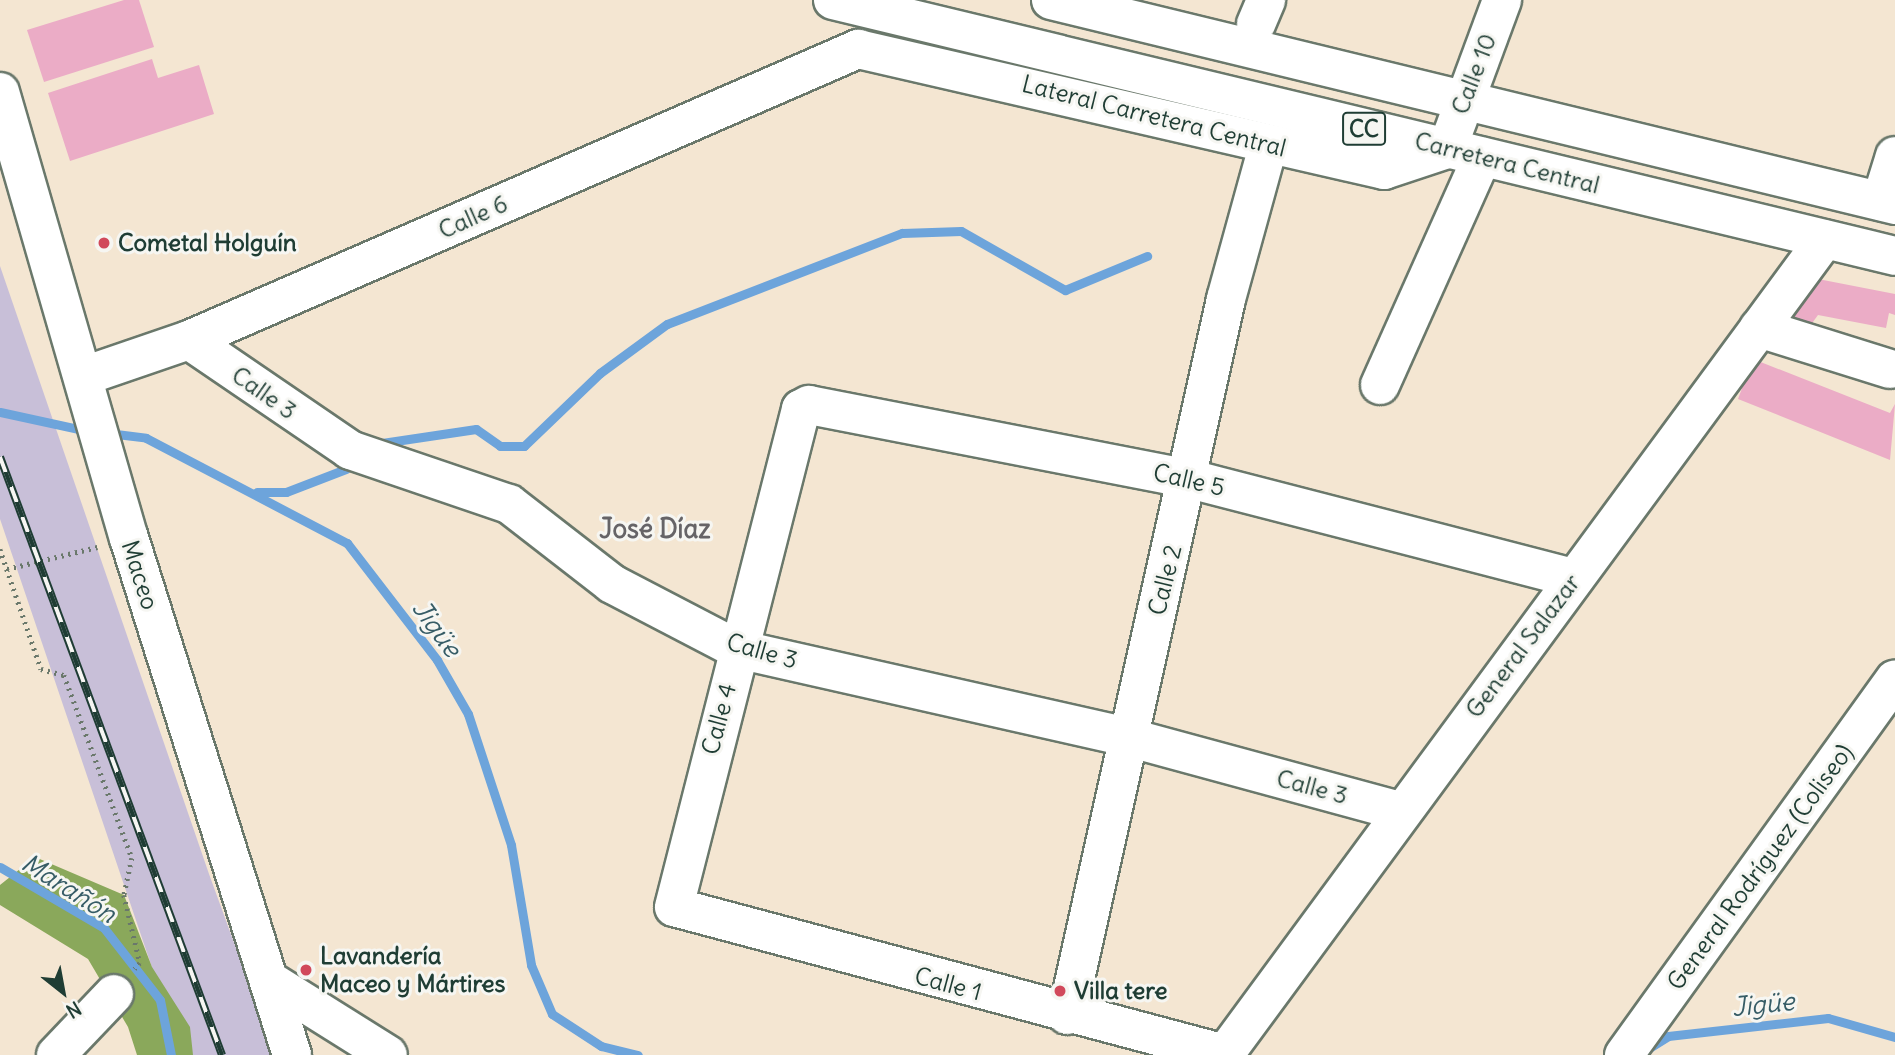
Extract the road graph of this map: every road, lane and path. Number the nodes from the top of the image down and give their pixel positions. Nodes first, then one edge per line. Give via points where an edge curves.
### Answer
1 (833, 0) edge
2 (1051, 0) edge
3 (1502, 0) edge
4 (858, 49) joint
5 (0, 92) edge
6 (1462, 101) junction
7 (1268, 146) junction
8 (1464, 153) junction
9 (1895, 156) edge
10 (1888, 203) edge
11 (1825, 239) junction
12 (1895, 256) edge
13 (1759, 328) junction
14 (189, 340) junction
15 (1890, 369) dead end
16 (84, 376) junction
17 (1380, 385) dead end
18 (801, 409) joint
19 (1190, 479) junction
20 (129, 538) junction
21 (0, 549) edge
22 (7, 569) junction
23 (1574, 578) junction
24 (737, 649) junction
25 (1895, 679) edge
26 (1127, 737) junction
27 (1400, 811) junction
28 (674, 907) joint
29 (270, 981) junction
30 (114, 994) joint
31 (1067, 1015) junction
32 (56, 1055) edge
33 (292, 1055) edge
34 (388, 1055) edge
35 (1224, 1055) edge
36 (1624, 1055) edge

1 - 8 street, Carretera Central / CC
2 - 6 street, Carretera Central / CC
3 - 6 street, Calle 10
4 - 7 street, Lateral Carretera Central
4 - 14 street, Calle 6
5 - 16 street, Maceo
6 - 8 street, Calle 10
6 - 10 street, Carretera Central / CC
7 - 8 street, Lateral Carretera Central via 1384,170
7 - 19 street, Calle 2 via 1226,299
8 - 11 street, Carretera Central / CC
8 - 17 street, Calle 10
9 - 10 street
11 - 12 street, Carretera Central / CC
11 - 13 street, General Salazar
13 - 15 street
13 - 23 street, General Salazar
14 - 16 street, Calle 6
14 - 24 street, Calle 3 via 350,450 509,504 612,584
16 - 20 street, Maceo
18 - 19 street, Calle 5 via 809,405
18 - 24 street, Calle 4
19 - 23 street, Calle 5
19 - 26 street, Calle 2
20 - 22 path
20 - 29 street, Maceo
21 - 22 path
22 - 30 path via 41,669 64,675 132,858 124,895 140,963
23 - 27 street, General Salazar
24 - 26 street, Calle 3
24 - 28 street, Calle 4
25 - 36 street, General Rodríguez (Coliseo)
26 - 27 street, Calle 3
26 - 31 street, Calle 2
27 - 35 street, General Salazar
28 - 31 street, Calle 1
29 - 33 street, Maceo
29 - 34 street
30 - 32 street
31 - 35 street, Calle 1

